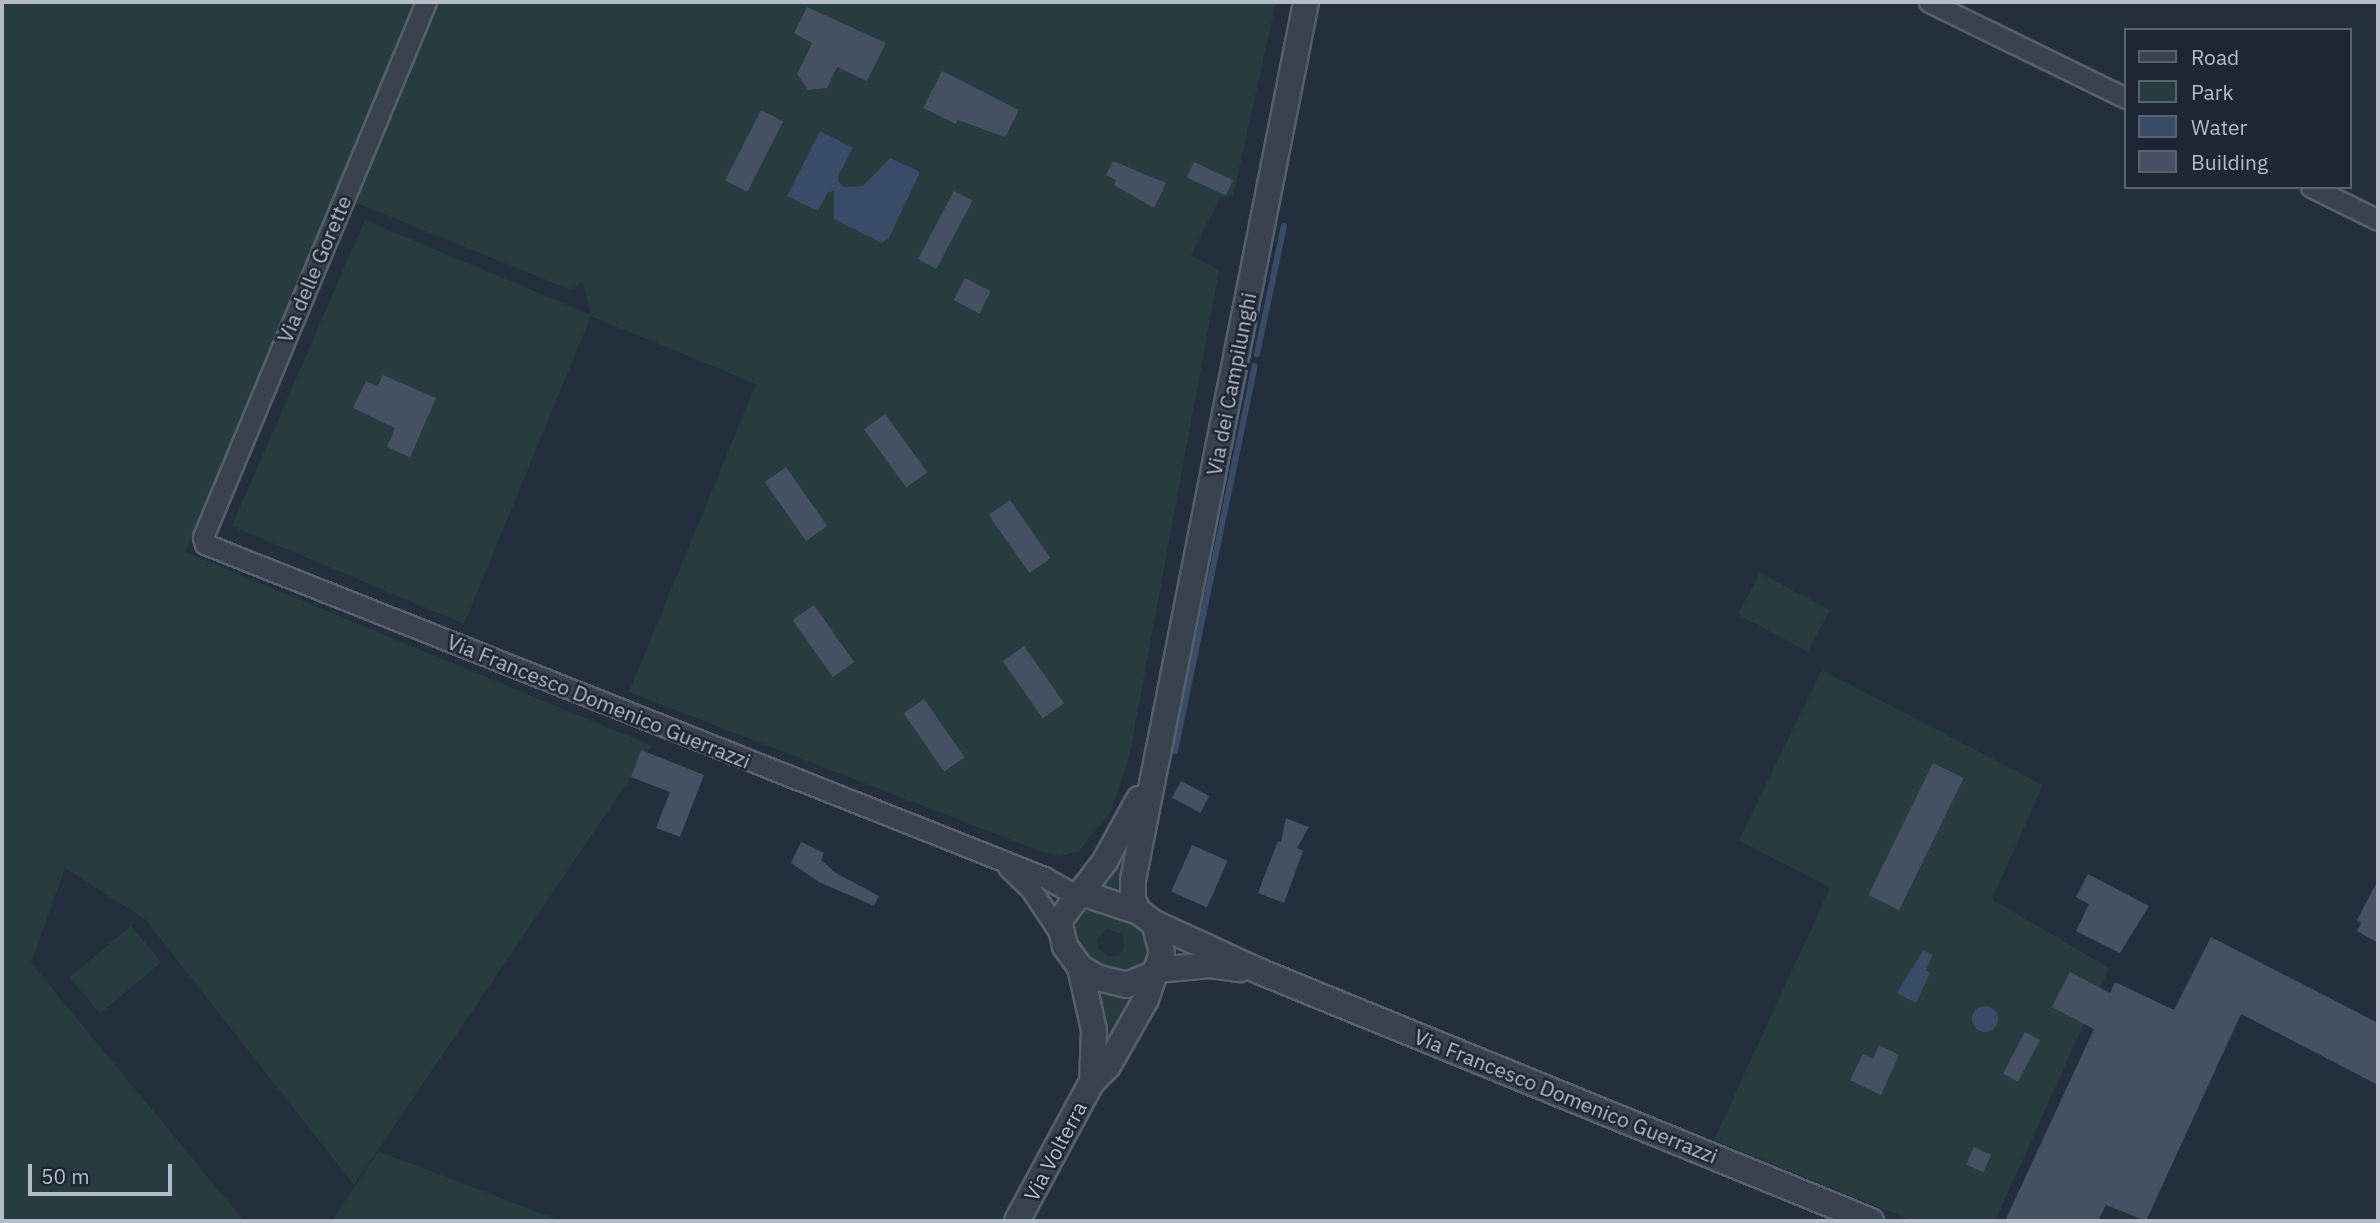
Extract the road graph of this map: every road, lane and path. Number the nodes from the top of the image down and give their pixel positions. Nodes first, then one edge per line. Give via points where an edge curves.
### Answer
1 (426, 2) edge
2 (1306, 2) edge
3 (1928, 2) edge
4 (2124, 96) edge
5 (2315, 189) edge
6 (2378, 220) edge
7 (203, 537) joint
8 (1154, 765) junction
9 (1000, 860) junction
10 (1080, 895) junction
11 (1146, 917) junction
12 (1060, 933) junction
13 (1080, 967) junction
14 (1164, 971) junction
15 (1261, 972) junction
16 (1092, 1082) junction
17 (1017, 1221) edge
18 (1871, 1221) edge

1 - 7 street, Via delle Gorette
2 - 8 street, Via dei Campilunghi
3 - 4 street
5 - 6 street
7 - 9 street, Via Francesco Domenico Guerrazzi via 211,549
8 - 10 street, Via dei Campilunghi via 1128,825
8 - 11 street, Via dei Campilunghi via 1133,880 1133,900
9 - 10 street, Via Francesco Domenico Guerrazzi
9 - 12 street, Via Francesco Domenico Guerrazzi via 1030,888
10 - 11 street
10 - 12 street via 1059,921
11 - 14 street via 1162,953
11 - 15 street, Via Francesco Domenico Guerrazzi
12 - 13 street
13 - 14 street via 1113,984 1141,981
13 - 16 street, Via Volterra via 1094,1030
14 - 15 street, Via Francesco Domenico Guerrazzi via 1210,965
14 - 16 street, Via Volterra via 1108,1066
15 - 18 street, Via Francesco Domenico Guerrazzi
16 - 17 street, Via Volterra

